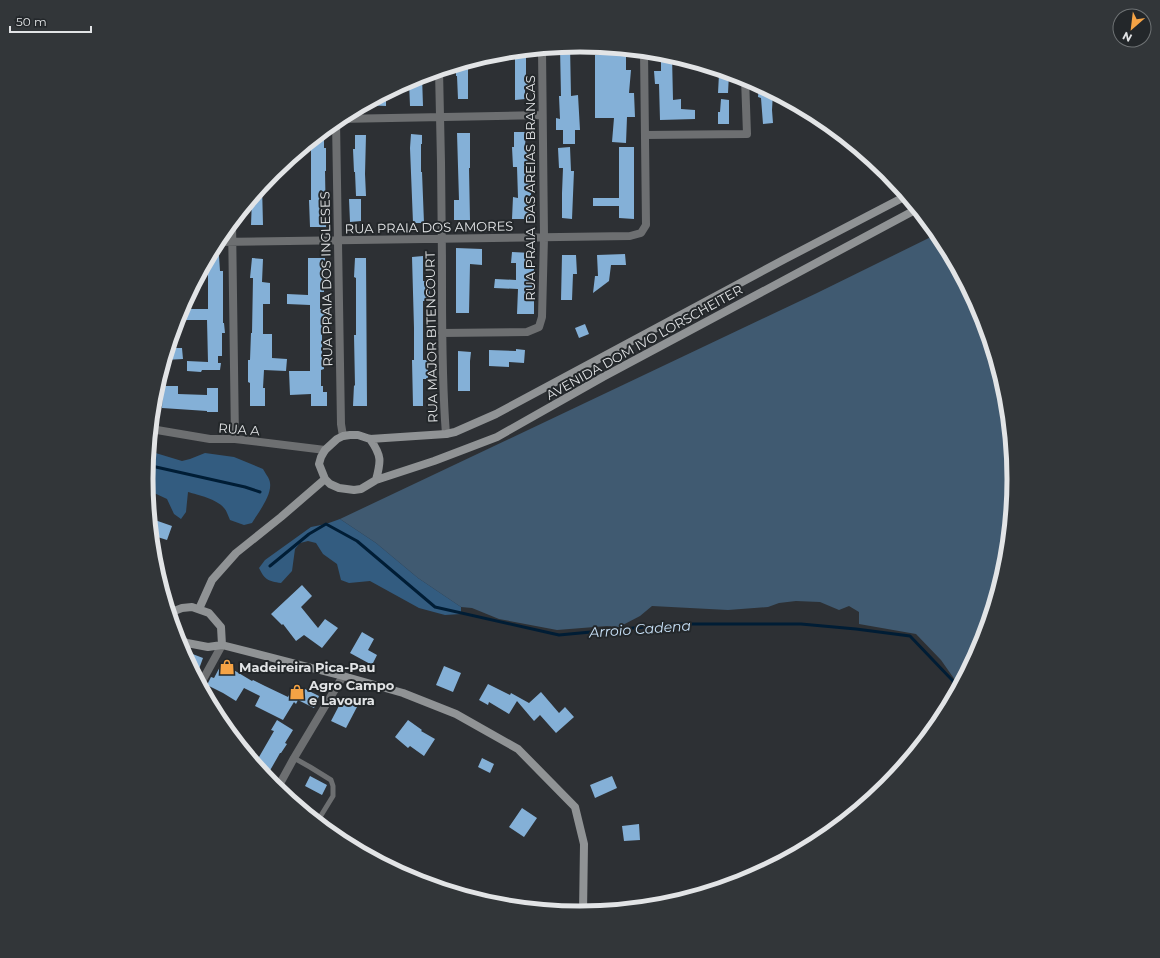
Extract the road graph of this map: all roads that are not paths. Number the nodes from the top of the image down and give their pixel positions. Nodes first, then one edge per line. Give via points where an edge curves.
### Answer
1 (542, 54) edge
2 (644, 57) edge
3 (439, 76) edge
4 (746, 86) edge
5 (542, 115) junction
6 (440, 117) junction
7 (350, 120) edge
8 (337, 128) edge
9 (645, 135) junction
10 (902, 198) edge
11 (913, 211) edge
12 (232, 231) edge
13 (544, 237) junction
14 (442, 239) junction
15 (338, 240) junction
16 (225, 242) edge
17 (233, 242) junction
18 (442, 333) junction
19 (156, 430) edge
20 (446, 434) junction
21 (343, 436) junction
22 (235, 439) junction
23 (370, 439) junction
24 (325, 450) junction
25 (325, 479) junction
26 (376, 480) junction
27 (199, 609) junction
28 (174, 611) edge
29 (186, 643) edge
30 (222, 645) junction
31 (343, 676) junction
32 (203, 679) edge
33 (294, 758) junction
34 (281, 784) edge
35 (320, 818) edge
36 (583, 906) edge

1 - 5 street, RUA PRAIA DAS AREIAS BRANCAS
2 - 9 street
3 - 6 street, RUA MAJOR BITENCOURT
4 - 9 street via 747,134
5 - 6 street
5 - 13 street, RUA PRAIA DAS AREIAS BRANCAS
6 - 7 street
6 - 14 street, RUA MAJOR BITENCOURT
8 - 15 street, RUA PRAIA DOS INGLESES
9 - 13 street, RUA PRAIA DOS AMORES via 646,225 641,234
10 - 20 main road, AVENIDA DOM IVO LORSCHEITER via 496,414
11 - 26 main road, AVENIDA DOM IVO LORSCHEITER via 603,377 497,437
12 - 17 street
13 - 14 street, RUA PRAIA DOS AMORES
13 - 18 street, RUA PRAIA DAS AREIAS BRANCAS via 542,317 539,327 527,332
14 - 15 street, RUA PRAIA DOS AMORES
14 - 18 street, RUA MAJOR BITENCOURT
15 - 17 street, RUA PRAIA DOS AMORES
15 - 21 street, RUA PRAIA DOS INGLESES
16 - 17 street, RUA PRAIA DOS AMORES
17 - 22 street
18 - 20 street, RUA MAJOR BITENCOURT
19 - 22 street, RUA A via 210,439
20 - 23 main road, AVENIDA DOM IVO LORSCHEITER
21 - 23 main road, AVENIDA DOM IVO LORSCHEITER via 358,435
21 - 24 main road
22 - 24 street, RUA A
23 - 26 main road via 379,454 380,468
24 - 25 main road via 319,464
25 - 26 main road, AVENIDA DOM IVO LORSCHEITER via 339,488 354,490
25 - 27 main road via 236,553 212,580
27 - 28 main road via 192,607
27 - 30 main road via 209,613 221,627
29 - 30 main road via 208,647
30 - 31 main road
30 - 32 street
31 - 33 street
31 - 36 main road via 403,693 456,714 518,748 575,807 584,844
33 - 34 street
33 - 35 lane via 331,780 333,796

